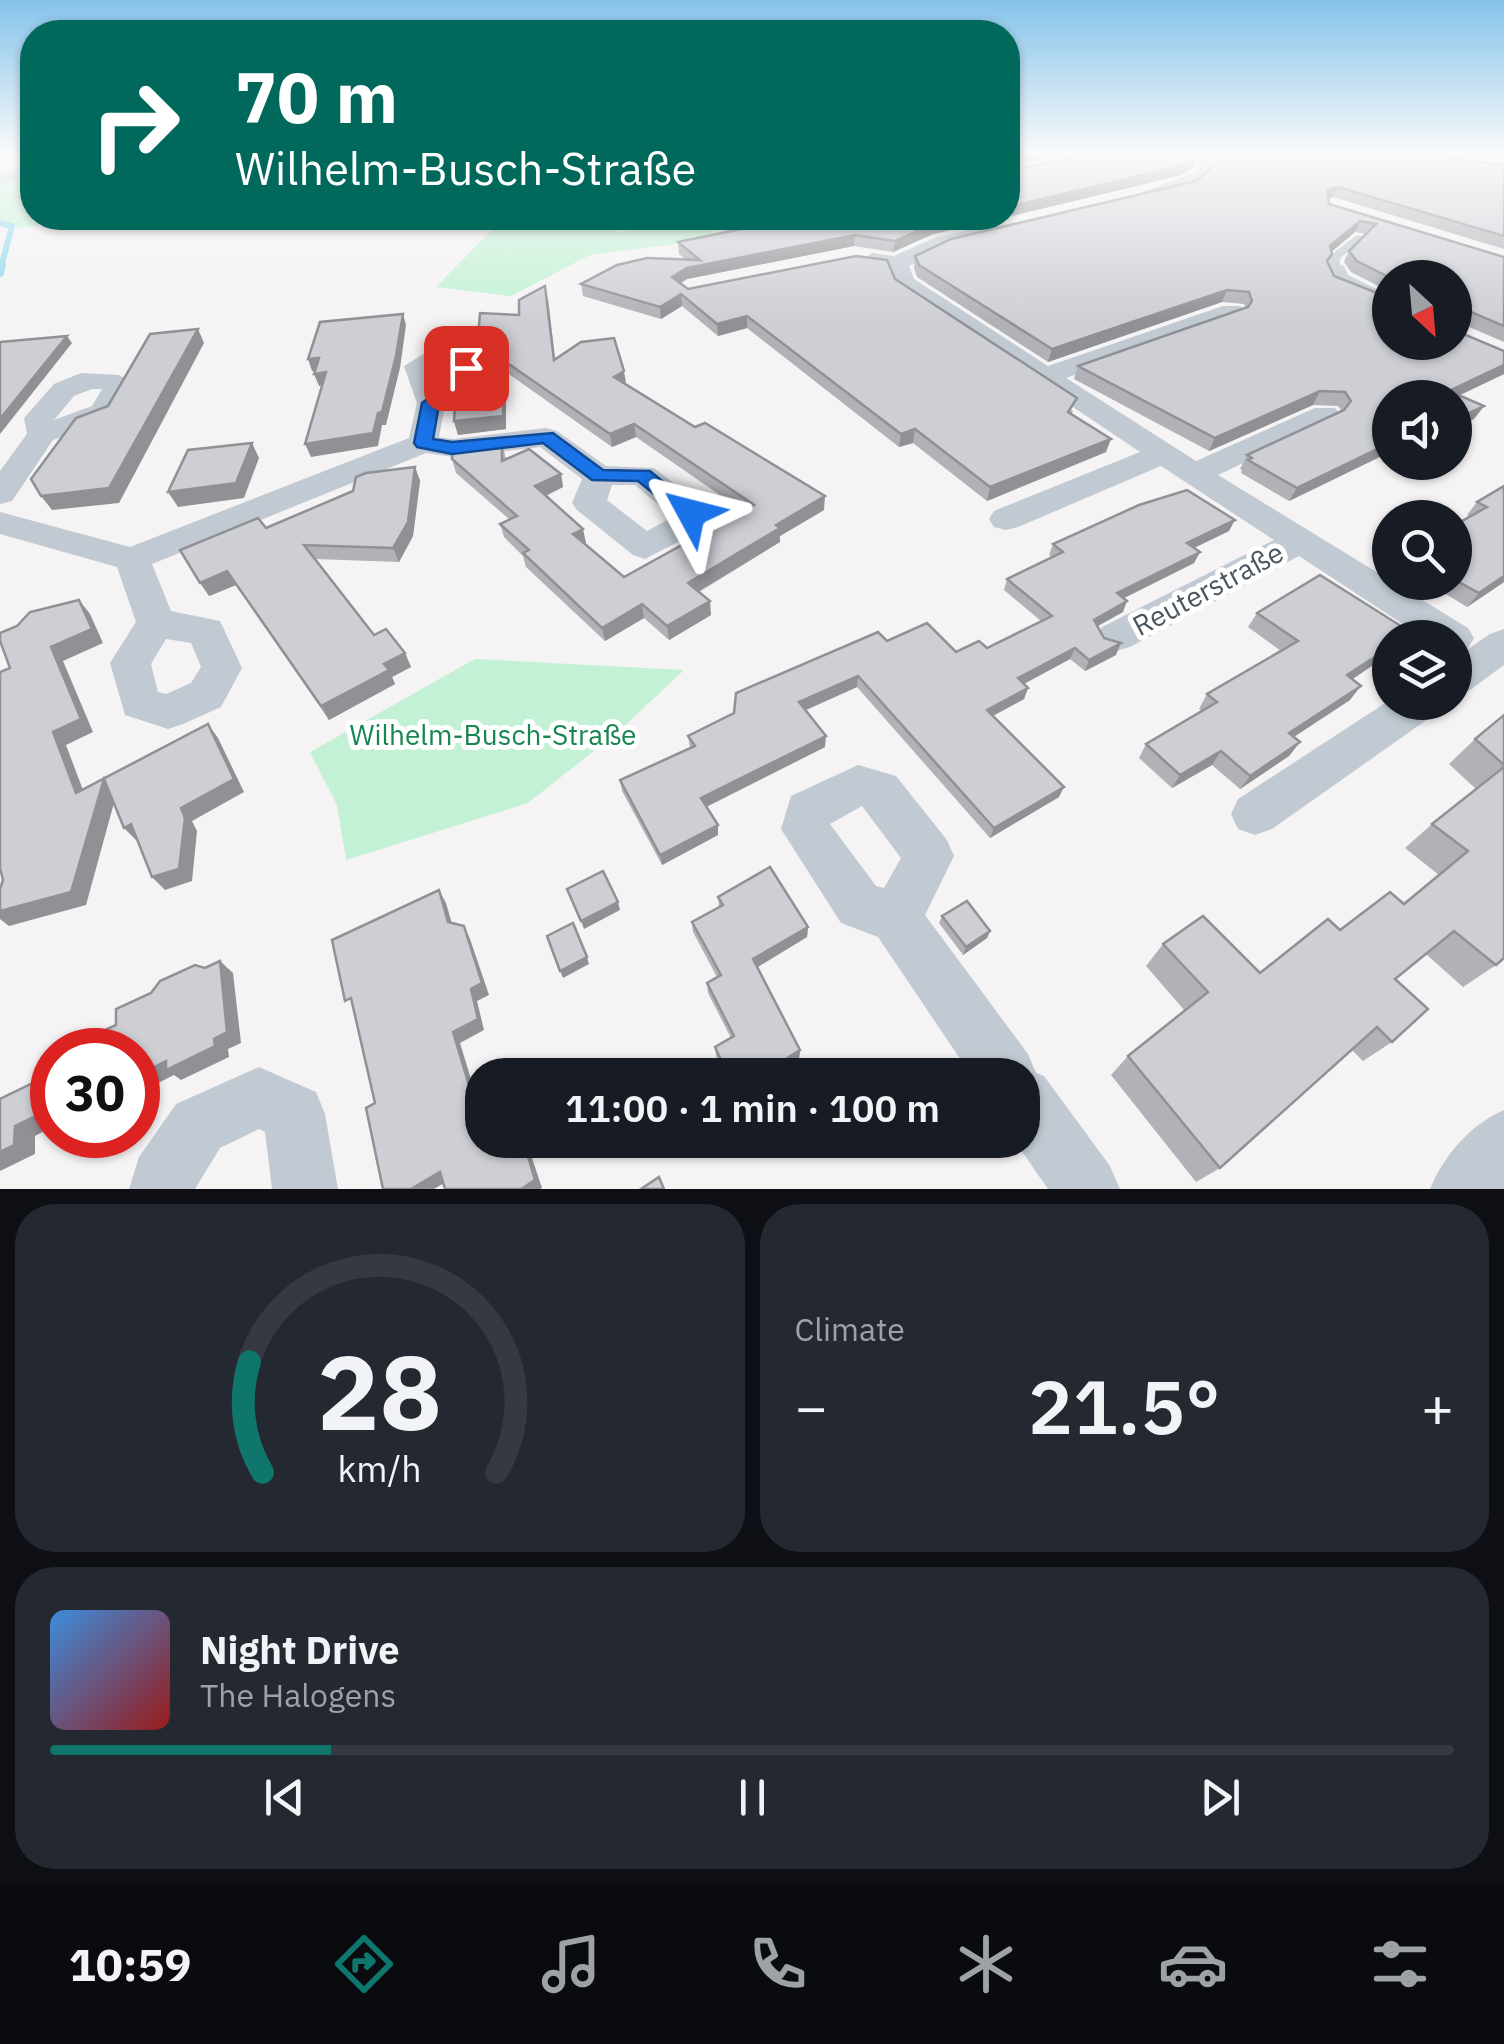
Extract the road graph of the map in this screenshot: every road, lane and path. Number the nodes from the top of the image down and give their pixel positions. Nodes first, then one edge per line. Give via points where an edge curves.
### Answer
1 (1361, 223) edge
2 (996, 230) edge
3 (855, 257) edge
4 (897, 263) junction
5 (1336, 271) joint
6 (1372, 296) edge
7 (1232, 311) edge
8 (1045, 376) junction
9 (431, 403) dead end
10 (1325, 414) edge
11 (42, 434) dead end
12 (424, 443) junction
13 (1162, 454) junction
14 (1194, 474) junction
15 (599, 476) dead end
16 (0, 494) edge
17 (1006, 519) dead end
18 (0, 523) edge
19 (1300, 541) junction
20 (132, 559) junction
21 (156, 623) dead end
22 (1116, 637) edge
23 (1476, 654) edge
24 (1393, 720) edge
25 (1255, 814) dead end
26 (896, 918) dead end
27 (995, 1058) edge
28 (1040, 1123) edge
29 (1504, 1142) edge
30 (162, 1189) edge
31 (305, 1189) edge
32 (1087, 1189) edge
33 (1463, 1189) edge

1 - 5 lane via 1334,257
2 - 4 street via 941,242
3 - 4 street
4 - 8 street, Reuterstraße via 904,283
5 - 6 street via 1338,279
7 - 8 street
8 - 13 street, Reuterstraße
9 - 12 street
10 - 14 street
11 - 16 street
12 - 15 street via 452,448 546,437
12 - 20 street
13 - 14 street, Reuterstraße
13 - 17 street
14 - 19 street, Reuterstraße
18 - 20 street
19 - 22 street, Reuterstraße
19 - 23 street, Reuterstraße
20 - 21 street
24 - 25 street
26 - 27 street
28 - 32 street
29 - 33 street
30 - 31 street via 198,1126 259,1096 294,1114

